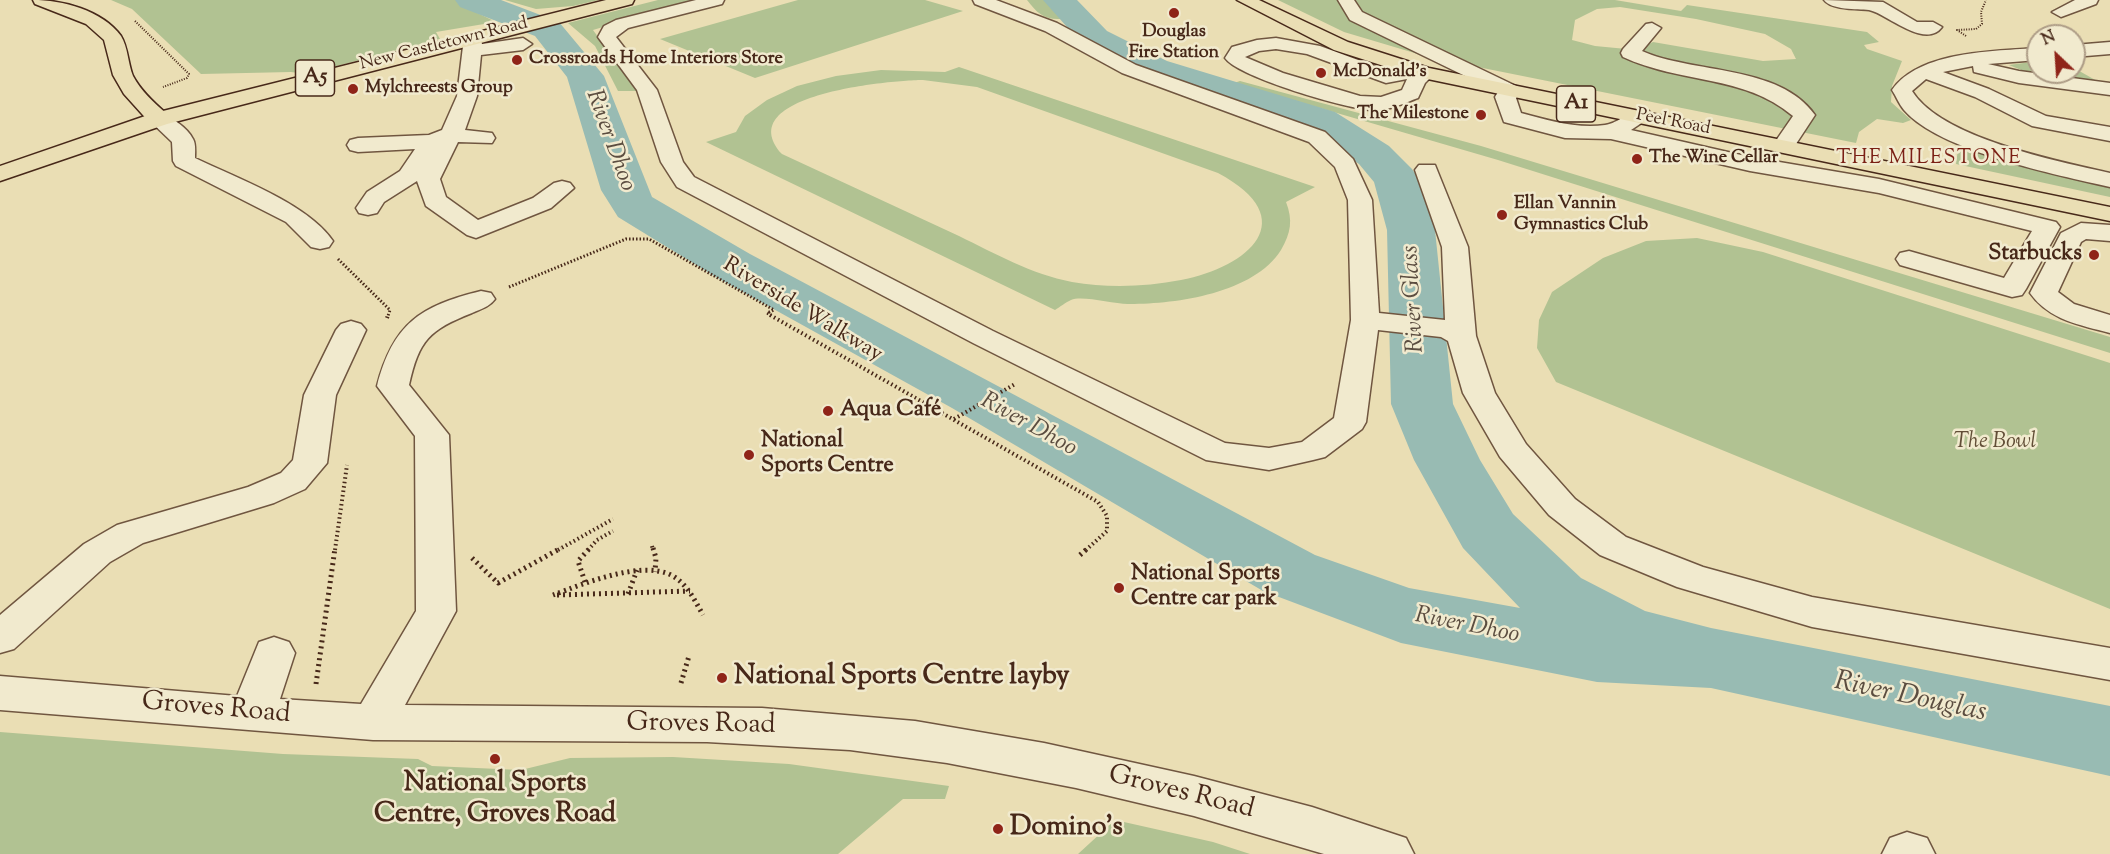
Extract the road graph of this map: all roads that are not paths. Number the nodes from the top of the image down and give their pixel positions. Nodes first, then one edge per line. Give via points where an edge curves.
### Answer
1 (41, 0) edge
2 (626, 0) edge
3 (716, 0) edge
4 (981, 0) edge
5 (1245, 0) edge
6 (1346, 0) edge
7 (1832, 0) edge
8 (2090, 0) edge
9 (2061, 12) dead end
10 (1892, 27) dead end
11 (1913, 27) junction
12 (1933, 27) dead end
13 (1652, 28) dead end
14 (1327, 39) junction
15 (523, 44) dead end
16 (472, 45) junction
17 (1294, 47) junction
18 (2110, 48) edge
19 (2086, 50) edge
20 (2026, 55) edge
21 (1962, 62) junction
22 (1924, 72) junction
23 (1416, 77) junction
24 (2110, 89) edge
25 (1511, 91) junction
26 (1340, 97) junction
27 (1641, 116) junction
28 (159, 119) junction
29 (1611, 132) junction
30 (2110, 134) edge
31 (440, 138) junction
32 (484, 138) dead end
33 (358, 145) dead end
34 (1784, 146) junction
35 (1846, 169) junction
36 (1426, 170) dead end
37 (0, 174) edge
38 (1883, 176) junction
39 (2110, 180) edge
40 (562, 188) dead end
41 (368, 208) dead end
42 (2110, 214) edge
43 (2110, 233) edge
44 (320, 241) dead end
45 (1909, 259) dead end
46 (2070, 291) dead end
47 (481, 298) road end
48 (2110, 303) edge
49 (1371, 320) junction
50 (2110, 324) edge
51 (351, 330) dead end
52 (1454, 333) junction
53 (0, 638) edge
54 (274, 653) dead end
55 (2110, 664) edge
56 (0, 693) edge
57 (253, 713) junction
58 (373, 722) junction
59 (1389, 854) edge

1 - 28 main road via 92,20 113,38 123,75 134,94
2 - 16 main road, New Castletown Road / A5
3 - 49 street via 622,24 610,30 607,37 647,90 672,162 686,182 983,337 1218,453 1269,459 1313,450 1350,422
4 - 49 street via 1051,27 1129,69 1317,137 1345,164 1360,200
5 - 14 main road, Peel Road / A1
6 - 25 street via 1356,16
7 - 11 street via 1883,7
8 - 9 street
10 - 11 street
11 - 12 street
13 - 34 street via 1630,53 1745,80 1789,99 1804,115
14 - 17 street
14 - 23 main road, Peel Road / A1
15 - 16 street
16 - 28 main road, New Castletown Road / A5
16 - 31 street via 467,96 454,129
17 - 23 street via 1367,74
17 - 26 street via 1253,52 1247,57 1257,65
17 - 26 street via 1263,44 1239,51 1235,57 1245,66
18 - 19 street
20 - 21 street
21 - 22 street
21 - 24 street via 2019,77
22 - 30 street via 1982,93 2040,121
22 - 39 street via 1911,78 1902,90 1908,105 1922,115 1991,148
23 - 25 main road, Peel Road / A1
23 - 26 street via 1411,94 1371,104
25 - 27 main road, Peel Road / A1
25 - 29 street via 1505,97 1512,117 1565,131
27 - 29 street
27 - 34 main road, Peel Road / A1
28 - 37 main road, A5
28 - 44 street via 183,140 184,161 295,217
29 - 35 street via 1750,164
31 - 32 street
31 - 33 street
31 - 40 street via 428,179 435,201 476,230 542,203
31 - 41 street via 408,176 383,190
34 - 35 main road, Peel Road / A1
35 - 38 street
36 - 52 street via 1455,247
38 - 42 main road
38 - 45 street via 2047,227 2012,289
43 - 50 street via 2081,231 2070,238 2044,293 2049,302 2064,310
46 - 48 street
47 - 58 street via 430,319 408,338 398,357 393,386 432,435 436,611
49 - 52 street
51 - 53 street via 320,394 310,463 293,481 261,495 130,534 97,553
52 - 55 street via 1479,393 1512,450 1562,507 1613,546 1691,577 1812,612
54 - 57 street
56 - 57 street, Groves Road
57 - 58 street, Groves Road
58 - 59 street, Groves Road via 693,723 818,729 912,739 1017,756 1163,787 1258,812

